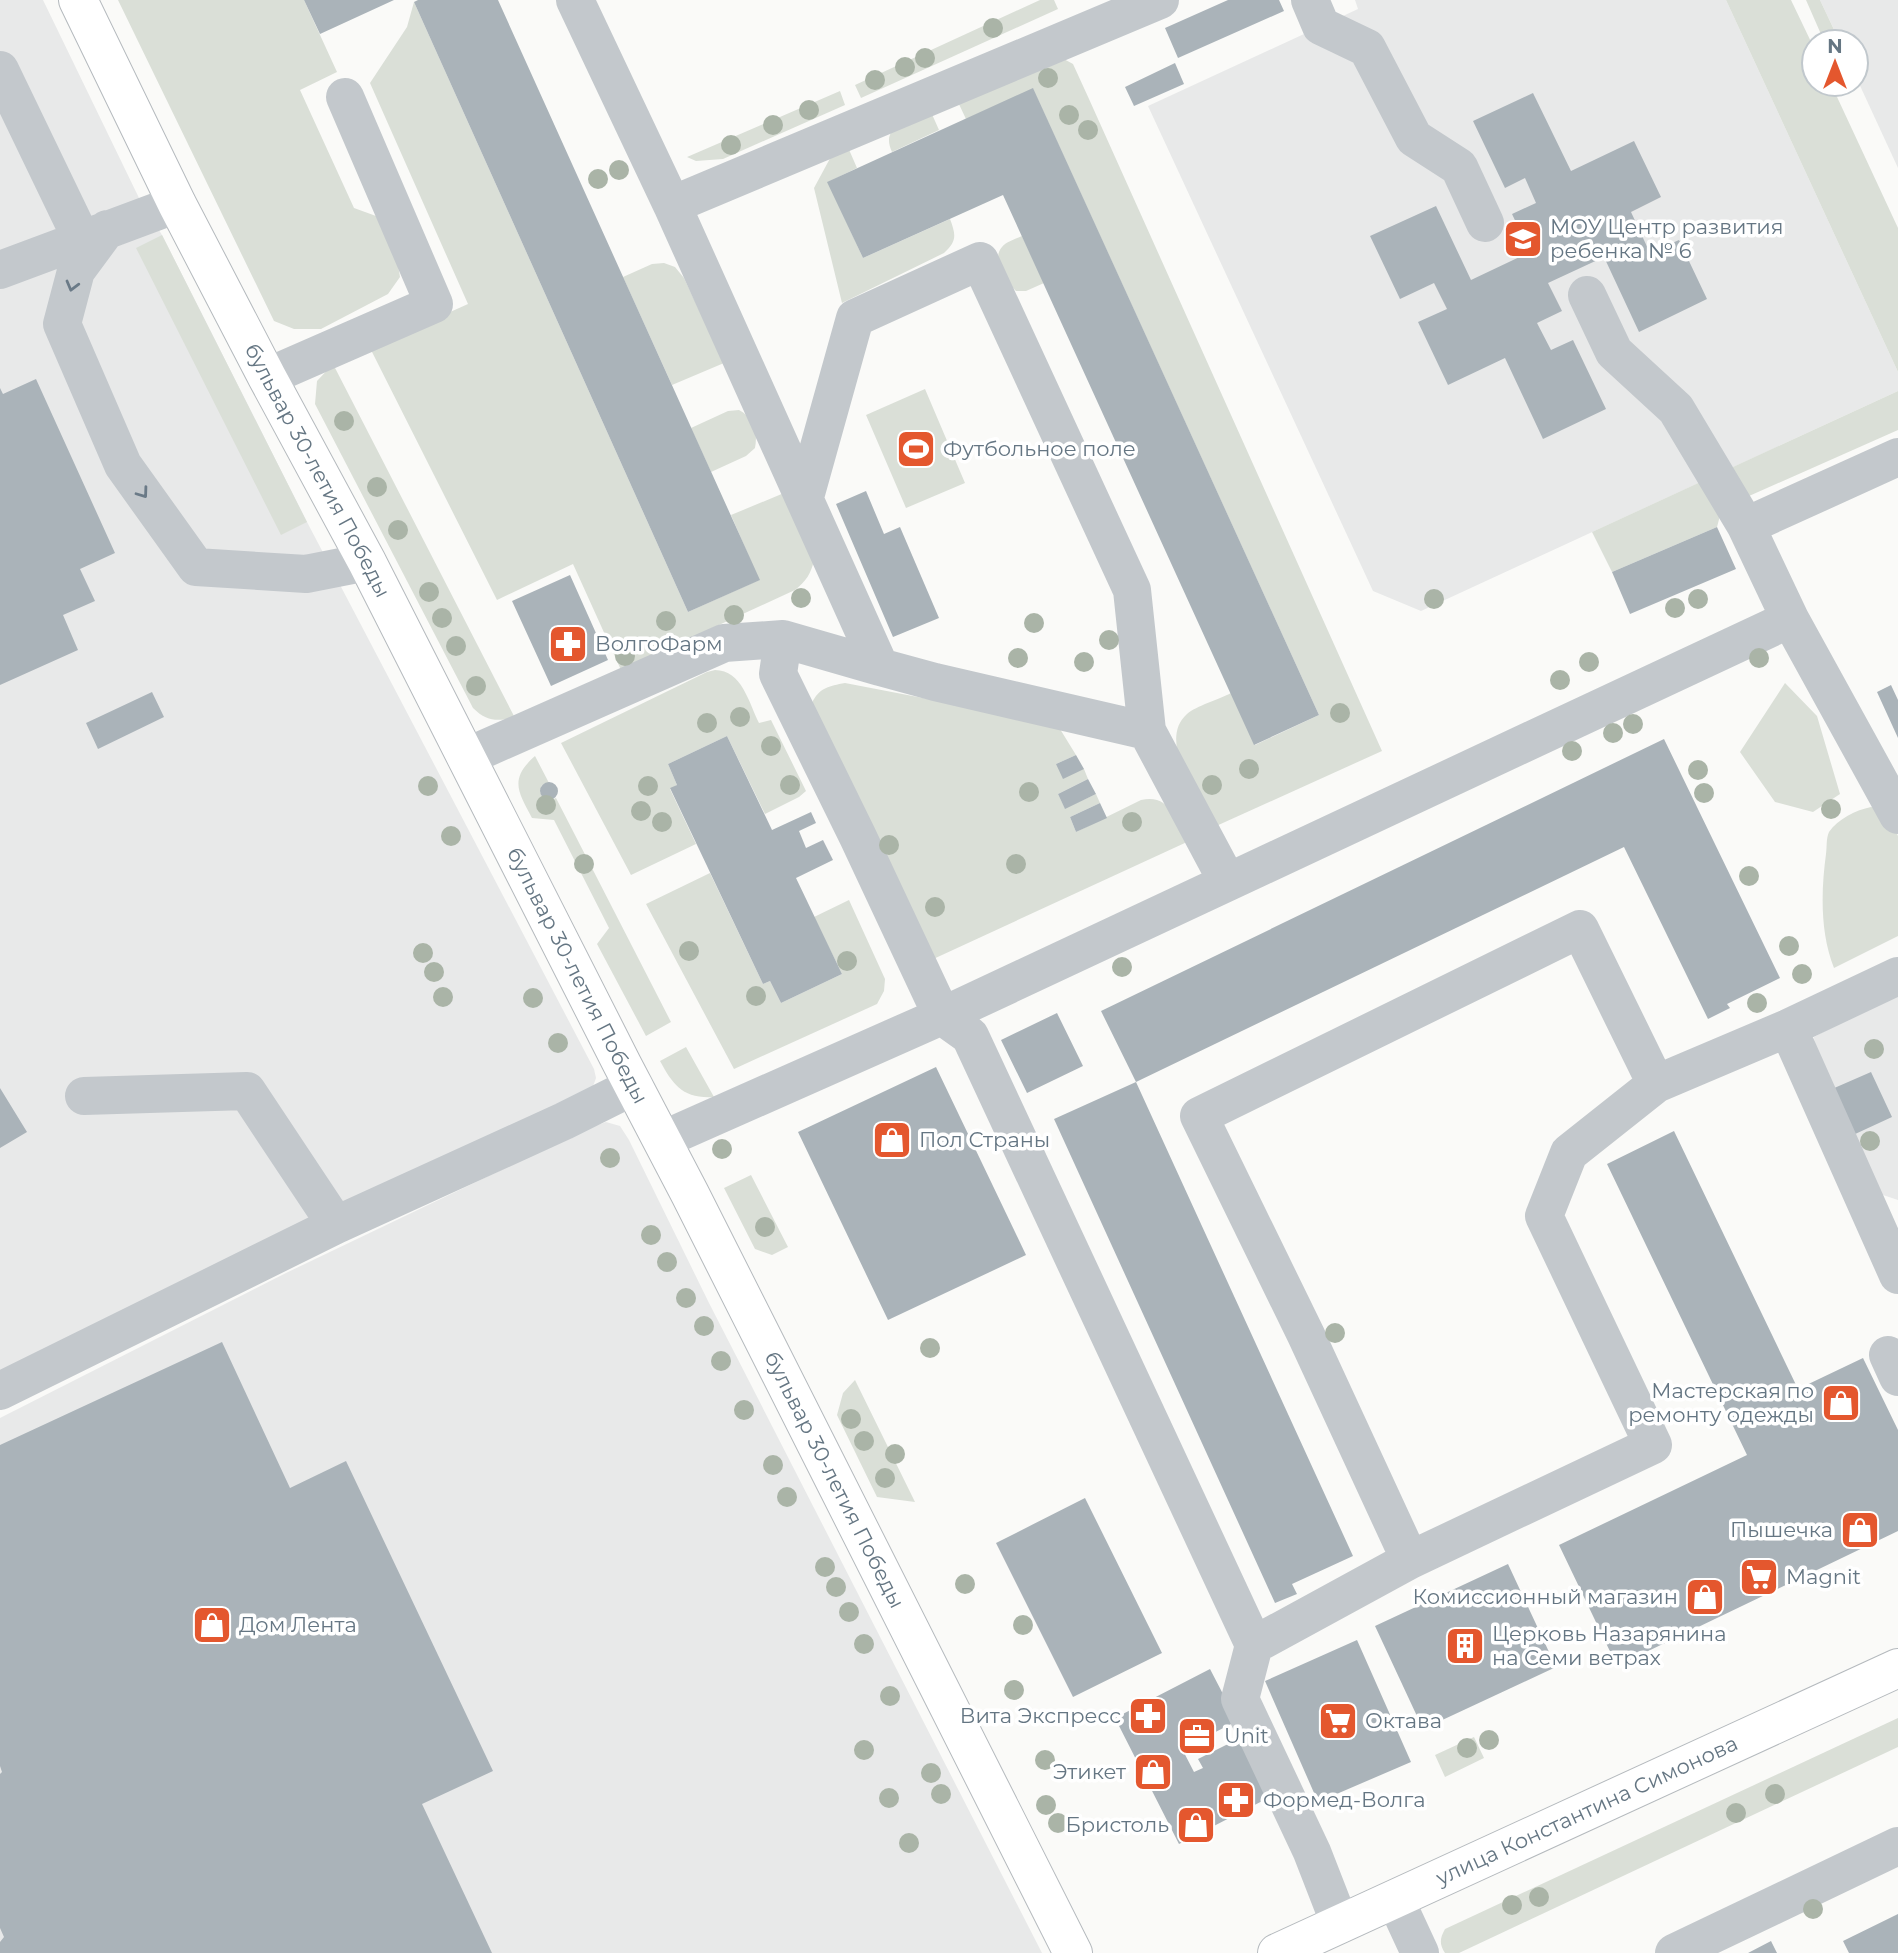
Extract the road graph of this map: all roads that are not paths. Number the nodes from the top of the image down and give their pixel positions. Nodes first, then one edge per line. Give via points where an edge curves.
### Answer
1 (78, 0) edge
2 (575, 0) edge
3 (1160, 0) edge
4 (1310, 0) edge
5 (0, 70) edge
6 (345, 97) dead end
7 (177, 204) junction
8 (672, 205) junction
9 (1485, 223) dead end
10 (94, 233) junction
11 (0, 270) edge
12 (1587, 295) dead end
13 (267, 377) junction
14 (1898, 457) edge
15 (805, 497) junction
16 (1746, 526) junction
17 (367, 562) junction
18 (1790, 619) junction
19 (783, 639) junction
20 (880, 667) junction
21 (1147, 731) junction
22 (466, 757) junction
23 (1898, 816) edge
24 (1227, 881) junction
25 (1898, 976) edge
26 (942, 1016) junction
27 (1788, 1028) junction
28 (1656, 1084) junction
29 (634, 1086) junction
30 (84, 1096) dead end
31 (662, 1140) junction
32 (336, 1225) junction
33 (1888, 1227) edge
34 (1898, 1275) edge
35 (0, 1391) edge
36 (1410, 1560) junction
37 (1254, 1645) junction
38 (1898, 1668) edge
39 (1898, 1846) edge
40 (1395, 1899) junction
41 (1339, 1924) junction
42 (1073, 1953) edge
43 (1277, 1953) edge
44 (1420, 1953) edge
45 (1674, 1953) edge

1 - 7 main road, бульвар 30-летия Победы
2 - 8 lane
3 - 8 lane
4 - 9 lane via 1321,26 1367,48 1414,138 1459,167
5 - 10 lane
6 - 13 lane via 434,304
7 - 10 lane
7 - 13 main road, бульвар 30-летия Победы
8 - 15 lane
10 - 11 lane
10 -> 17 lane via 76,271 62,324 123,465 196,567 306,575
12 - 16 lane via 1614,352 1676,409
13 - 17 main road, бульвар 30-летия Победы
14 - 16 lane
15 - 20 lane
15 - 21 lane via 855,318 980,261 1132,590
16 - 18 lane
17 - 22 main road, бульвар 30-летия Победы
18 - 23 lane
18 - 24 lane
19 - 20 lane
19 - 22 lane via 724,643
19 - 26 lane via 778,674
20 - 21 lane
21 - 24 lane
22 - 29 main road, бульвар 30-летия Победы
24 - 26 lane
25 - 27 lane
26 - 31 lane
26 - 37 lane via 970,1035
27 - 28 lane
27 - 33 lane
28 - 36 lane via 1569,1153 1544,1216 1653,1445
28 - 36 lane via 1580,929 1199,1116
29 - 31 main road, бульвар 30-летия Победы
29 - 32 lane
30 - 32 lane via 247,1091
31 - 42 main road, бульвар 30-летия Победы
32 - 35 lane
33 - 34 lane
36 - 37 lane
37 - 41 lane via 1240,1699 1312,1852
38 - 40 main road, улица Константина Симонова
39 - 45 lane
40 - 41 main road, улица Константина Симонова
40 - 44 lane
41 - 43 main road, улица Константина Симонова

